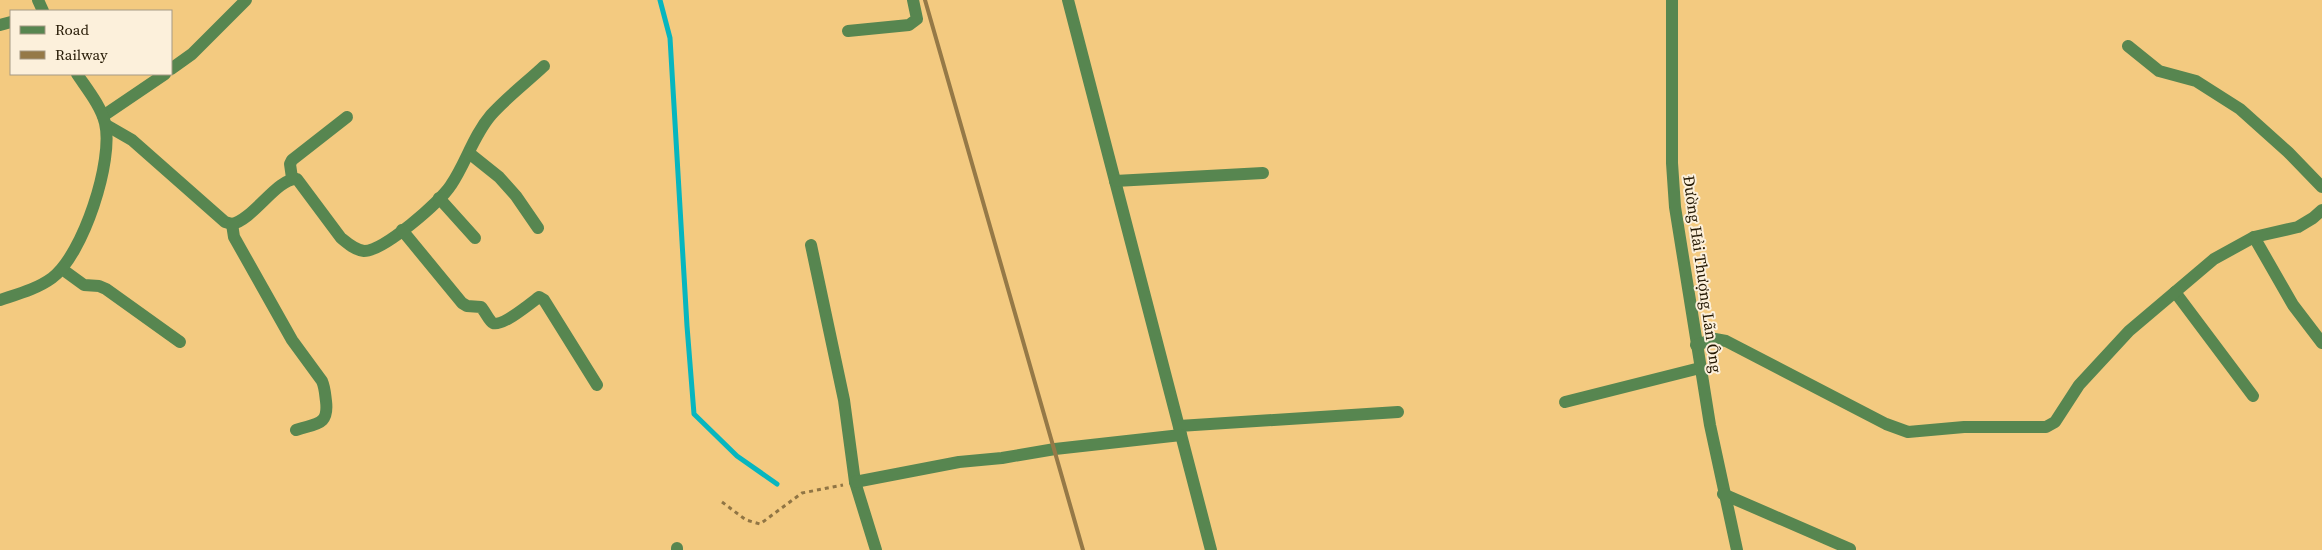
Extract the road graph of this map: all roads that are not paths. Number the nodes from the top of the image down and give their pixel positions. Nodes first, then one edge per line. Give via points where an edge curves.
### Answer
1 (246, 0) edge
2 (913, 0) edge
3 (1068, 0) edge
4 (1672, 0) edge
5 (848, 31) dead end
6 (2128, 46) dead end
7 (544, 66) dead end
8 (172, 68) edge
9 (78, 75) edge
10 (164, 75) edge
11 (347, 117) dead end
12 (104, 121) junction
13 (469, 153) junction
14 (1263, 173) dead end
15 (292, 178) junction
16 (1115, 180) junction
17 (2322, 187) edge
18 (439, 198) junction
19 (2322, 210) edge
20 (232, 224) junction
21 (538, 228) dead end
22 (402, 230) junction
23 (475, 238) dead end
24 (2254, 238) junction
25 (811, 245) dead end
26 (62, 269) junction
27 (2175, 292) junction
28 (0, 300) edge
29 (180, 342) dead end
30 (2322, 343) edge
31 (1696, 344) junction
32 (1700, 368) junction
33 (597, 385) dead end
34 (2253, 396) dead end
35 (1565, 402) dead end
36 (1398, 412) dead end
37 (296, 430) dead end
38 (1180, 431) junction
39 (855, 482) junction
40 (1723, 494) junction
41 (1850, 549) dead end
42 (876, 550) edge
43 (1211, 550) edge
44 (1737, 550) edge

1 - 8 street via 199,48
2 - 5 street via 917,19 909,26
3 - 16 street
4 - 31 street, Đường Hải Thượng Lãn Ông via 1672,174
6 - 17 street via 2159,71 2196,81 2240,109
7 - 13 street via 491,115
9 - 12 street
10 - 12 street
11 - 15 street via 292,160
12 - 20 street via 132,140 225,222
12 - 26 street via 107,145 100,185 76,248
13 - 18 street
13 - 21 street via 499,177
14 - 16 street
15 - 20 street via 245,218
15 - 22 street via 300,181 340,238 349,245 363,251 378,247
16 - 38 street
18 - 22 street
18 - 23 street
19 - 24 street via 2298,227
20 - 37 street via 234,237 292,340 325,387 326,418
22 - 33 street via 462,302 467,306 481,307 491,322 504,322 539,297 544,300
24 - 27 street via 2224,252
24 - 30 street via 2293,305
25 - 39 street via 844,400
26 - 28 street via 33,288
26 - 29 street via 84,285 106,289
27 - 31 street via 2129,330 2079,385 2054,422 2040,428 1964,426 1902,431 1726,341 1715,339
27 - 34 street
31 - 32 street, Đường Hải Thượng Lãn Ông
32 - 35 street
32 - 40 street, Đường Hải Thượng Lãn Ông
36 - 38 street
38 - 39 street via 959,462
38 - 43 street
39 - 42 street
40 - 41 street
40 - 44 street, Đường Hải Thượng Lãn Ông

